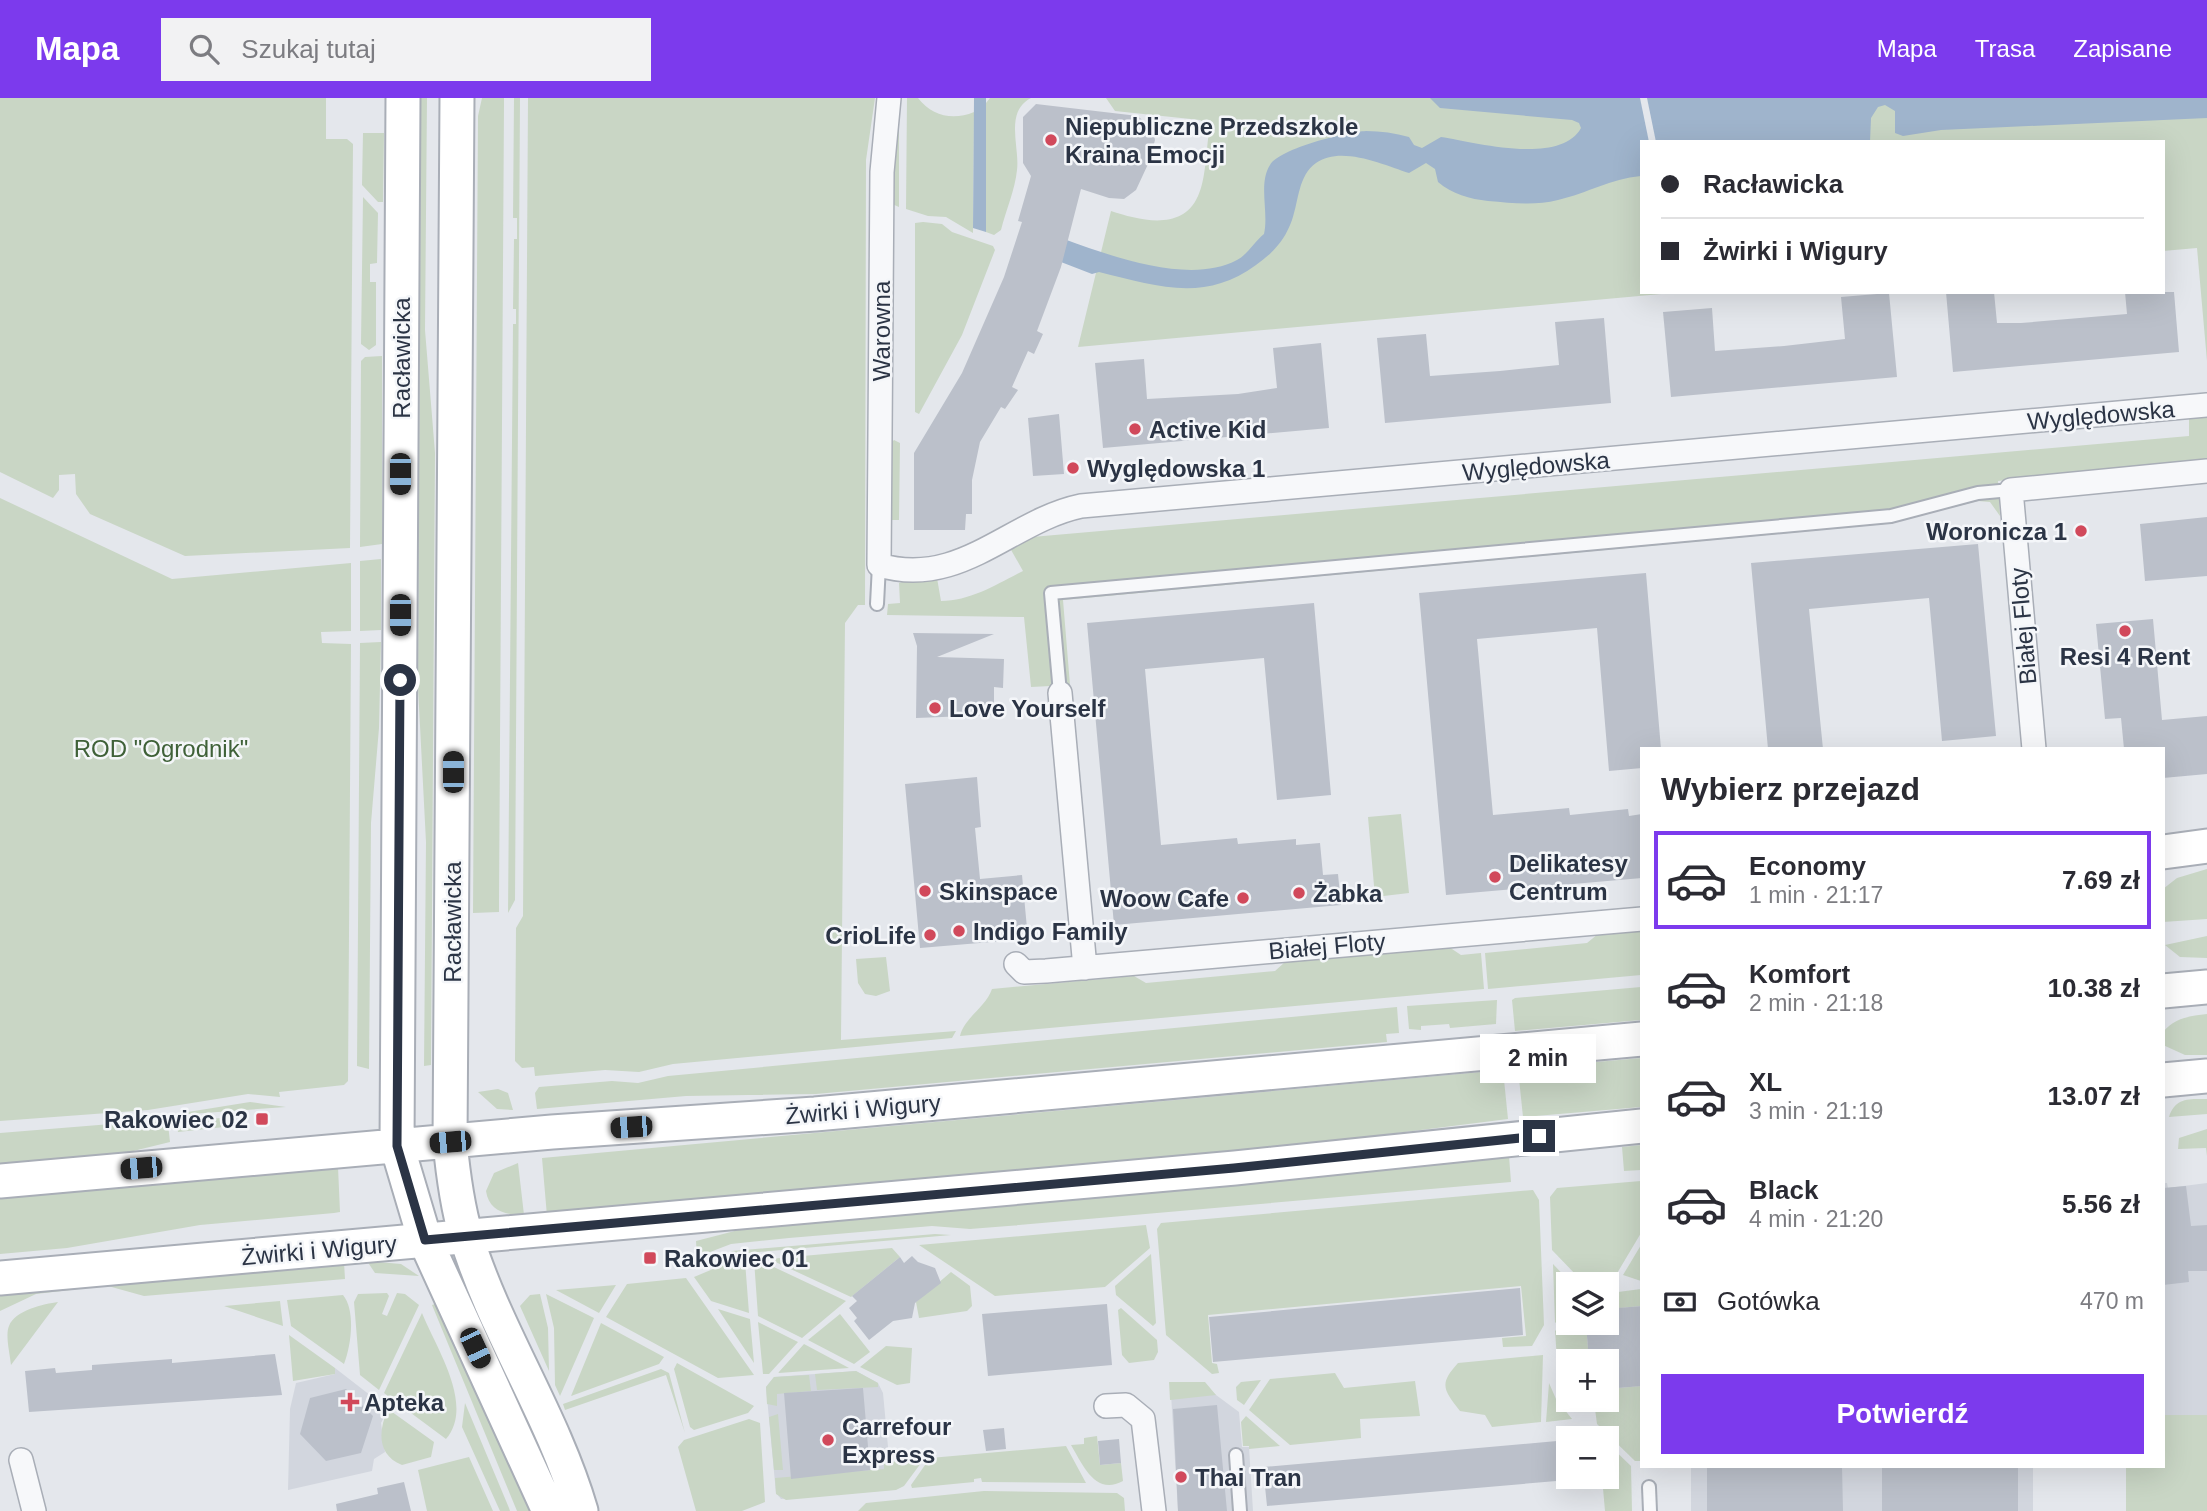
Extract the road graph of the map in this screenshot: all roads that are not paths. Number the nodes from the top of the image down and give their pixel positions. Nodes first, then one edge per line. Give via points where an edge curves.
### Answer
1 (403, 98) edge
2 (457, 98) edge
3 (889, 98) edge
4 (2207, 405) edge
5 (2207, 471) edge
6 (2011, 490) junction
7 (879, 565) junction
8 (877, 604) dead end
9 (1060, 693) joint
10 (2034, 747) edge
11 (2207, 846) edge
12 (2165, 852) edge
13 (1640, 919) edge
14 (1016, 964) dead end
15 (1085, 968) junction
16 (2207, 987) edge
17 (2165, 991) edge
18 (1640, 1039) edge
19 (2207, 1076) edge
20 (2165, 1080) edge
21 (1640, 1126) edge
22 (450, 1142) junction
23 (397, 1146) junction
24 (0, 1181) edge
25 (467, 1236) junction
26 (425, 1240) junction
27 (0, 1278) edge
28 (1107, 1406) dead end
29 (1236, 1455) dead end
30 (22, 1460) dead end
31 (1649, 1487) dead end
32 (34, 1511) edge
33 (549, 1511) edge
34 (581, 1511) edge
35 (1154, 1511) edge
36 (1240, 1511) edge
37 (1650, 1511) edge

1 - 23 main road, Racławicka
2 - 22 main road, Racławicka
3 - 7 street, Warowna via 882,172
4 - 7 street, Wyględowska via 1081,506 1050,515 968,561 921,569
5 - 6 street
6 - 9 lane via 1978,493 1891,516 1051,593
6 - 10 street, Białej Floty
7 - 8 lane
9 - 15 street
11 - 12 main road
13 - 15 street, Białej Floty
14 - 15 street, Białej Floty via 1030,972
16 - 17 main road
18 - 22 main road, Żwirki i Wigury via 815,1114
19 - 20 main road
21 - 25 main road, Żwirki i Wigury
22 - 23 main road, Żwirki i Wigury
22 - 25 main road, Racławicka
23 - 24 main road, Żwirki i Wigury
23 - 26 main road, Racławicka
25 - 26 main road, Żwirki i Wigury
25 - 34 main road, Racławicka via 487,1291 555,1439
26 - 27 main road, Żwirki i Wigury
26 - 33 main road, Racławicka
28 - 35 street via 1126,1405 1143,1419
29 - 36 lane
30 - 32 street
31 - 37 lane

